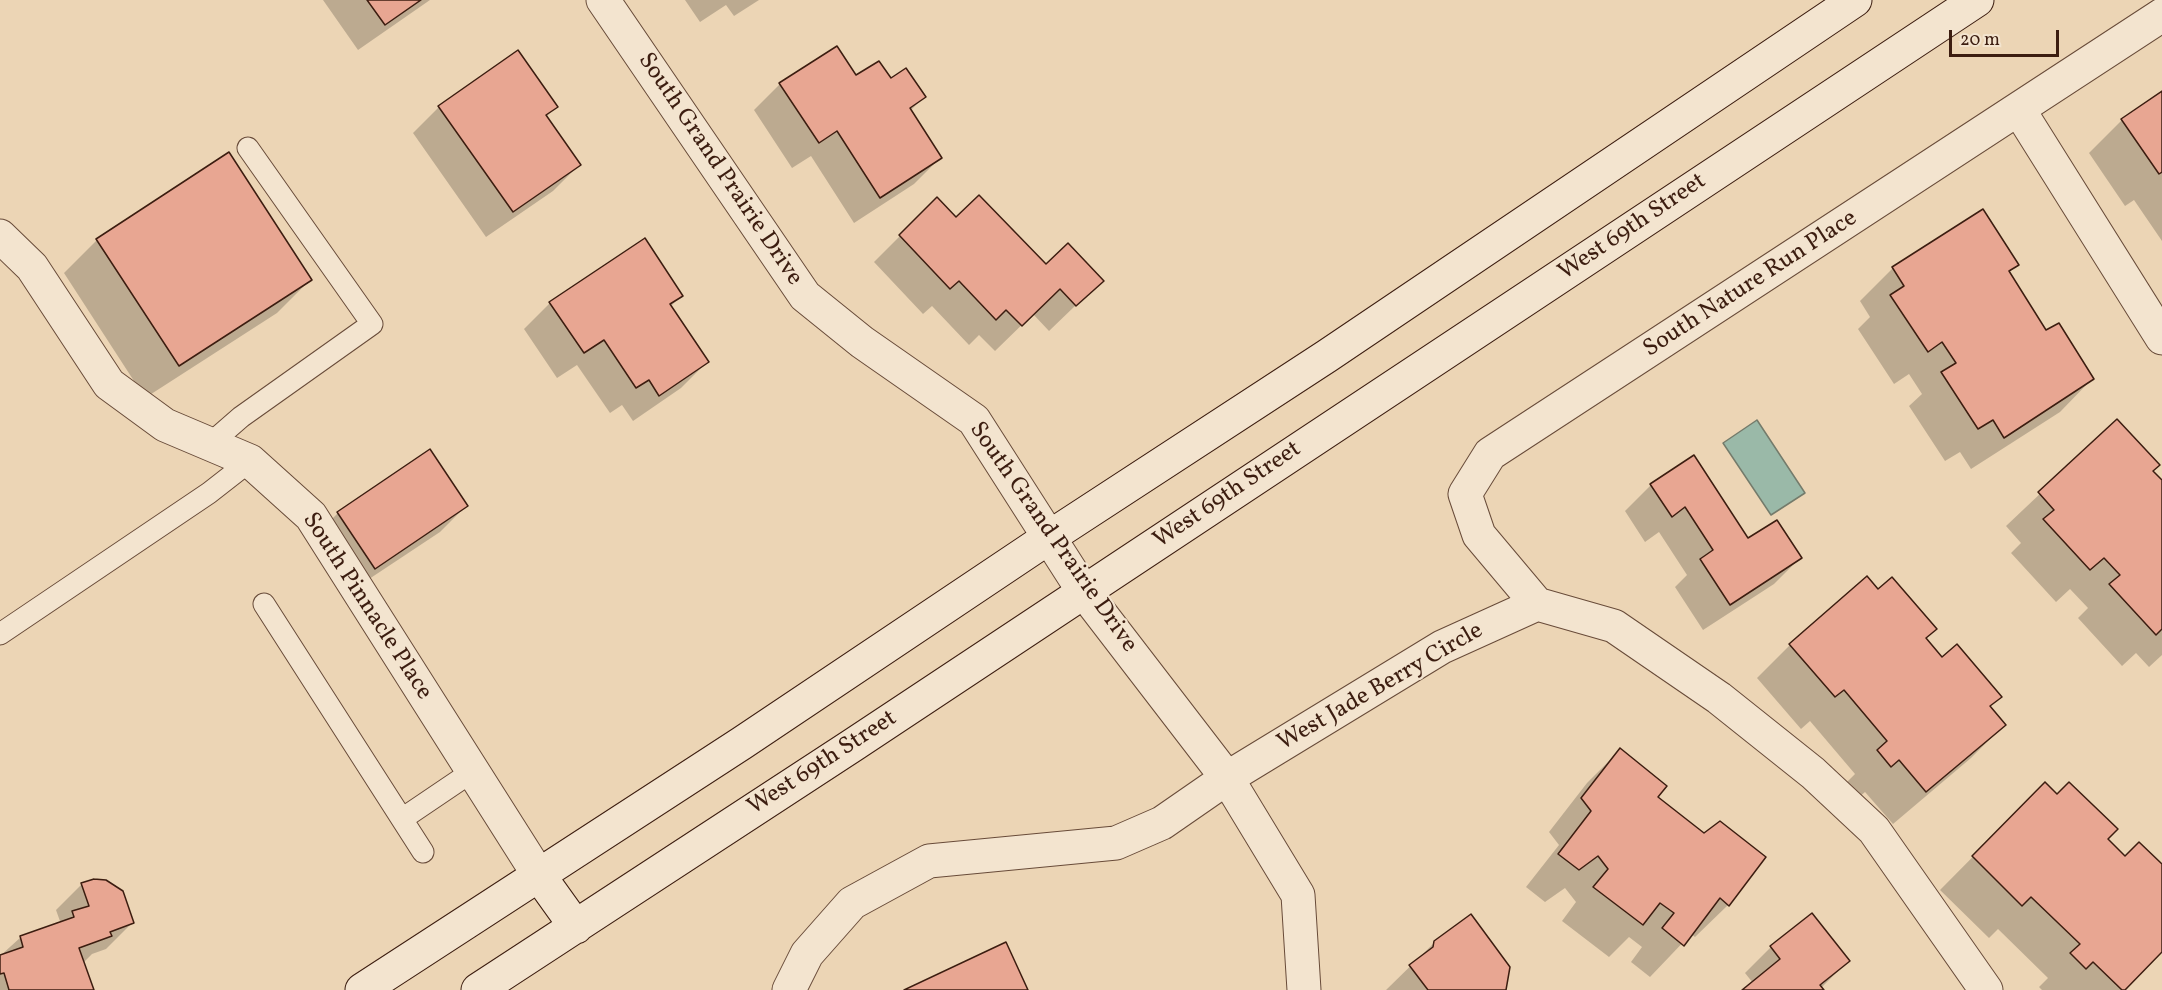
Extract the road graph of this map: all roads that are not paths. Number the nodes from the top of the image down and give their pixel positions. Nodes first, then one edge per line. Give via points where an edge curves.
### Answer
1 (603, 0) edge
2 (1855, 0) edge
3 (1966, 3) edge
4 (2162, 15) edge
5 (2019, 110) junction
6 (248, 148) dead end
7 (0, 236) edge
8 (2162, 338) edge
9 (210, 444) junction
10 (250, 461) junction
11 (1048, 538) junction
12 (1084, 592) junction
13 (264, 604) dead end
14 (1537, 604) junction
15 (0, 634) edge
16 (473, 771) junction
17 (1227, 778) junction
18 (402, 819) junction
19 (423, 852) dead end
20 (538, 874) junction
21 (576, 927) junction
22 (362, 990) edge
23 (478, 990) edge
24 (789, 990) edge
25 (1304, 990) edge
26 (1986, 990) edge

1 - 11 street, South Grand Prairie Drive via 805,296 862,342 974,420
2 - 11 street via 1327,356
3 - 12 street, West 69th Street
4 - 5 street, South Nature Run Place
5 - 8 street
5 - 14 street, South Nature Run Place via 1490,454 1464,494 1479,535
6 - 9 lane via 372,324
7 - 9 street, South Pinnacle Place via 32,267 110,384 165,425
9 - 10 street, South Pinnacle Place
10 - 15 lane
10 - 16 street, South Pinnacle Place via 311,516
11 - 12 street, South Grand Prairie Drive
11 - 20 street
12 - 17 street, South Grand Prairie Drive
12 - 21 street, West 69th Street
13 - 18 lane
14 - 17 street, West Jade Berry Circle via 1442,647
14 - 26 street via 1614,626 1719,698 1814,773 1874,830
16 - 18 lane
16 - 20 street, South Pinnacle Place
17 - 24 street, West Jade Berry Circle via 1162,823 1116,843 929,861 852,903 807,954
17 - 25 street, South Grand Prairie Drive via 1298,895
18 - 19 lane
20 - 21 street, South Pinnacle Place
20 - 22 street
21 - 23 street, West 69th Street

